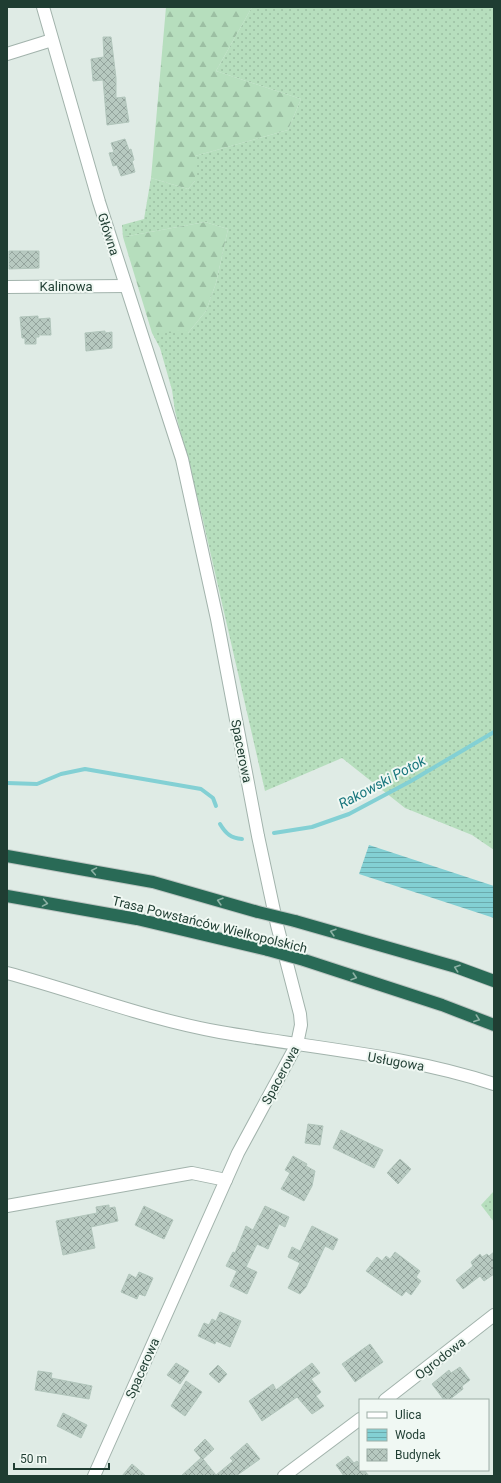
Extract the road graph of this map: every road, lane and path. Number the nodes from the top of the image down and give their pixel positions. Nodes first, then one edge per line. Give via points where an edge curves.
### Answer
1 (43, 7) edge
2 (52, 40) junction
3 (7, 54) edge
4 (126, 286) junction
5 (7, 287) edge
6 (182, 459) joint
7 (7, 856) edge
8 (7, 896) edge
9 (7, 973) edge
10 (494, 981) edge
11 (494, 1025) edge
12 (297, 1044) junction
13 (494, 1084) edge
14 (226, 1180) junction
15 (7, 1206) edge
16 (494, 1315) edge
17 (386, 1399) edge
18 (359, 1419) edge
19 (94, 1476) edge
20 (284, 1476) edge

1 - 2 street, Główna
2 - 3 street
2 - 4 street, Główna
4 - 5 street, Kalinowa
4 - 6 street, Główna
6 - 12 street, Spacerowa via 217,619 258,836 300,1014 301,1025
10 -> 7 highway, Trasa Powstańców Wielkopolskich, bridge via 456,967 153,882
8 -> 11 highway, Trasa Powstańców Wielkopolskich, bridge via 137,919 268,950
9 - 12 street, Usługowa via 152,1018
12 - 13 street, Usługowa via 419,1064 466,1074
12 - 14 street, Spacerowa
14 - 15 street via 192,1173
14 - 19 street, Spacerowa
16 - 17 street, Ogrodowa
18 - 20 street

